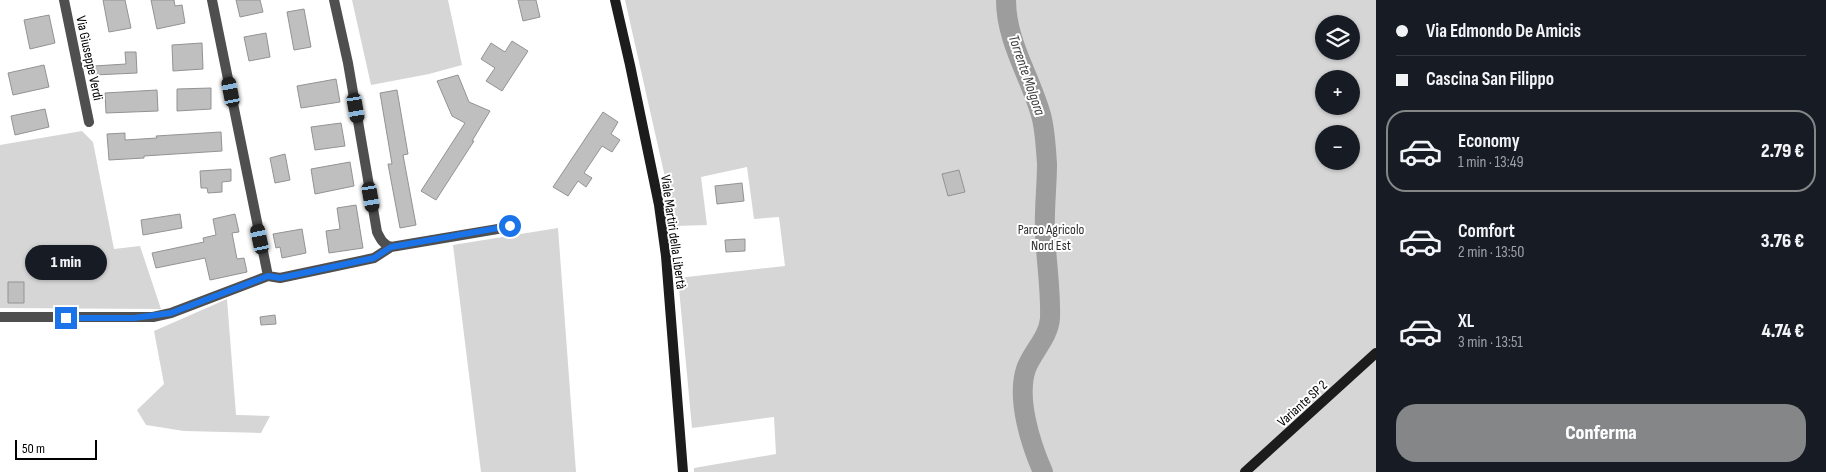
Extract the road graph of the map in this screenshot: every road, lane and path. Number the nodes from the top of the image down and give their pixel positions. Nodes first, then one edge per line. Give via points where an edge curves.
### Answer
1 (64, 0) edge
2 (212, 0) edge
3 (334, 0) edge
4 (615, 0) edge
5 (89, 122) dead end
6 (510, 226) dead end
7 (391, 247) junction
8 (268, 276) junction
9 (0, 317) edge
10 (1376, 353) edge
11 (683, 472) edge
12 (1245, 472) edge

1 - 5 street, Via Giuseppe Verdi
2 - 8 street
3 - 7 street via 377,232 385,245
4 - 11 street, Viale Martiri della Libertà via 659,205
6 - 7 street
7 - 8 street via 374,258 280,278
8 - 9 street via 153,317
10 - 12 street, Variante SP 2

